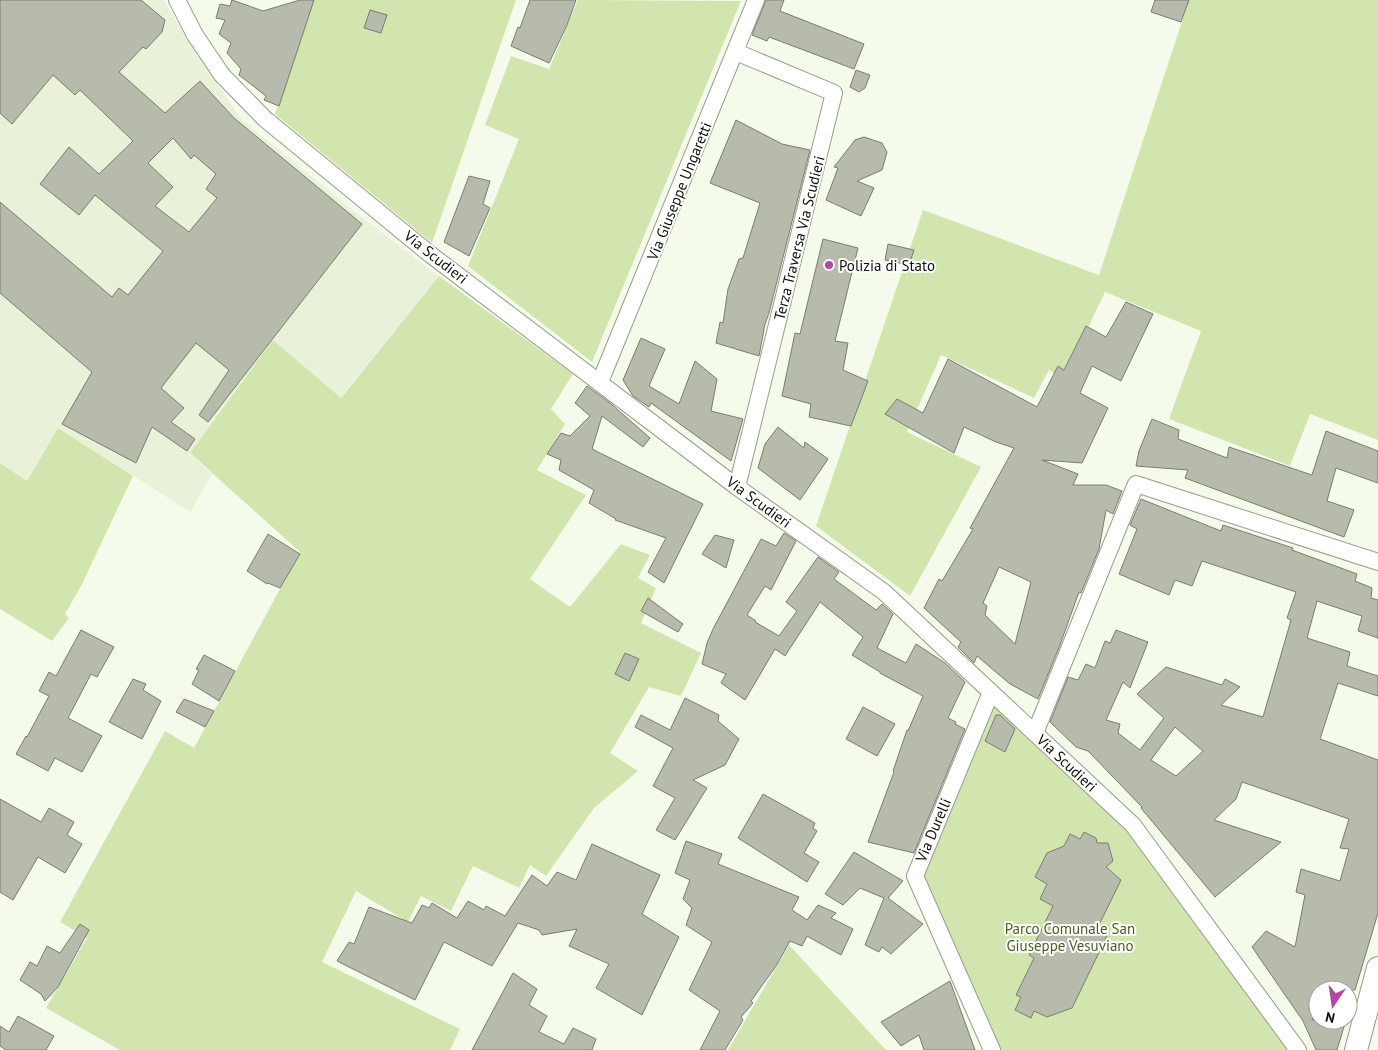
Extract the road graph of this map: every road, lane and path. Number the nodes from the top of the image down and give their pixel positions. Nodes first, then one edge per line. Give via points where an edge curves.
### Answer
1 (177, 0) edge
2 (756, 0) edge
3 (736, 52) junction
4 (600, 382) junction
5 (737, 486) junction
6 (1378, 562) edge
7 (991, 692) junction
8 (1035, 734) junction
9 (1378, 968) edge
10 (992, 1050) edge
11 (1298, 1050) edge
12 (1356, 1050) edge

1 - 4 street, Via Scudieri via 195,35 222,75 265,119 431,255
2 - 3 street, Via Giuseppe Ungaretti
3 - 4 street, Via Giuseppe Ungaretti
3 - 5 street, Terza Traversa Via Scudieri via 834,93
4 - 5 street, Via Scudieri
5 - 7 street, Via Scudieri via 884,592
6 - 8 street via 1136,484
7 - 8 street, Via Scudieri
7 - 10 street, Via Durelli via 914,876
8 - 11 street, Via Scudieri via 1133,824
9 - 12 main road

